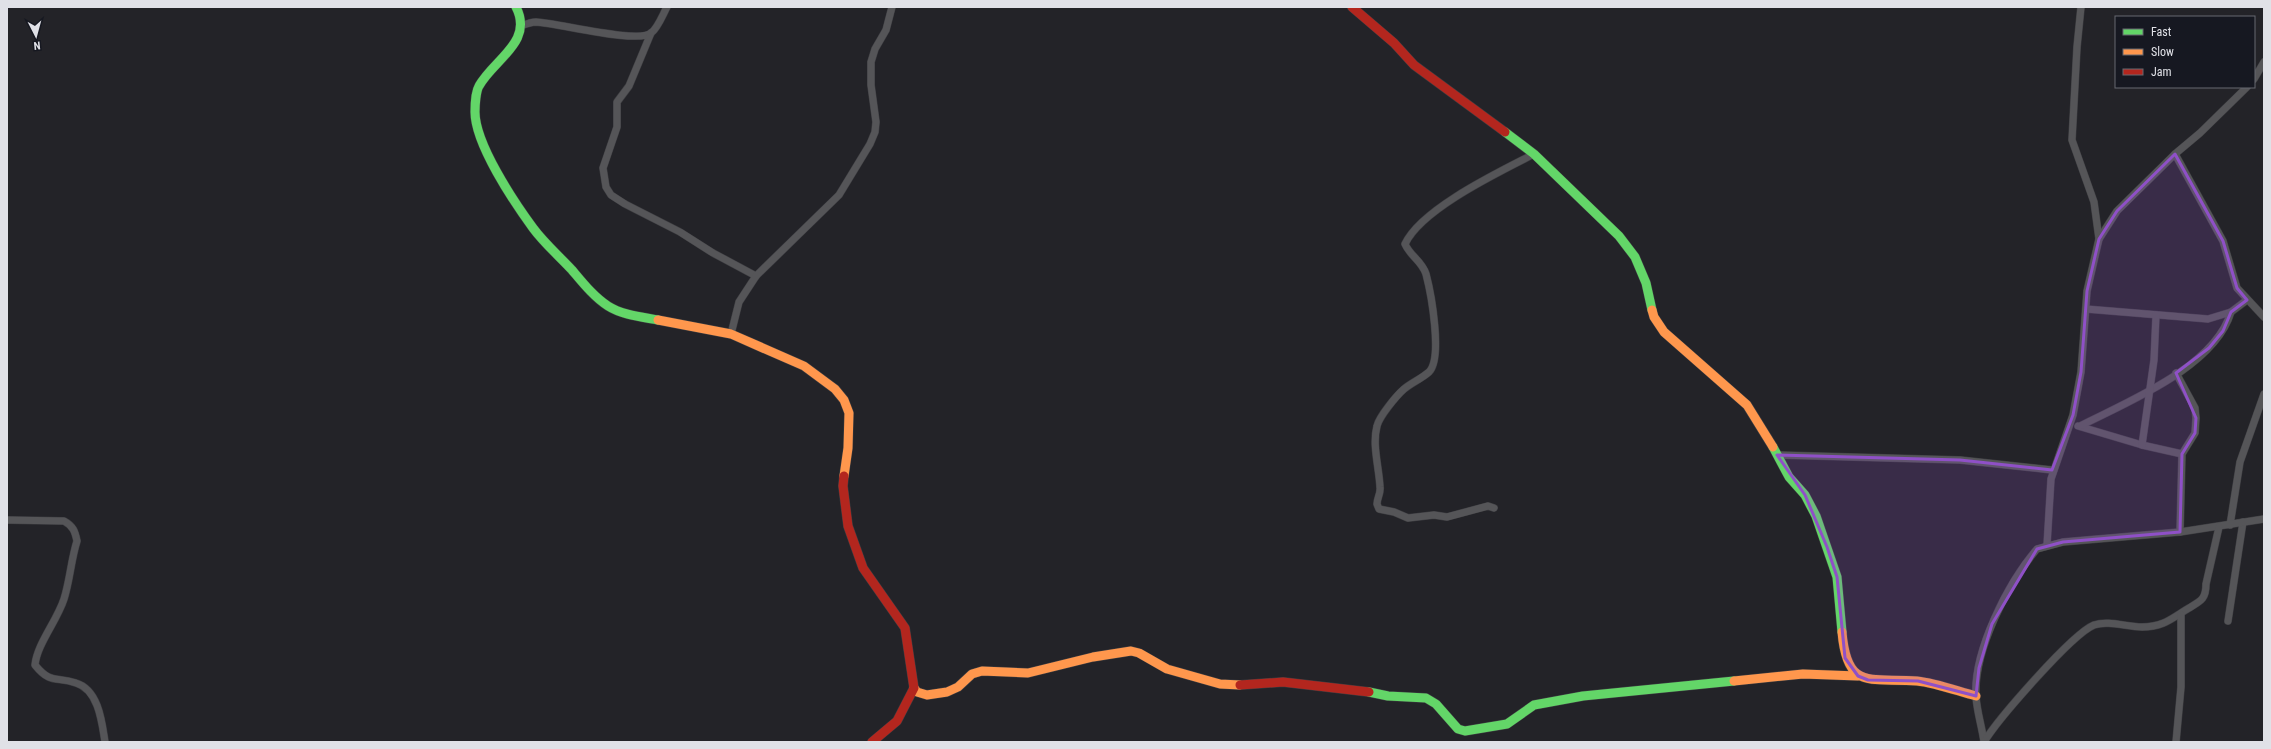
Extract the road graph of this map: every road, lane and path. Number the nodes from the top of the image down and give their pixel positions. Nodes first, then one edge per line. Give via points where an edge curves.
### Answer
1 (516, 7) edge
2 (667, 7) edge
3 (892, 7) edge
4 (1352, 7) edge
5 (2082, 7) edge
6 (521, 26) junction
7 (651, 33) junction
8 (2264, 62) edge
9 (2255, 77) edge
10 (2246, 88) edge
11 (1534, 154) junction
12 (2175, 154) junction
13 (2099, 239) junction
14 (756, 276) junction
15 (2247, 300) junction
16 (2086, 309) junction
17 (2231, 312) junction
18 (2156, 315) junction
19 (2264, 316) edge
20 (731, 334) junction
21 (2176, 373) junction
22 (2149, 393) junction
23 (2264, 394) edge
24 (2070, 424) junction
25 (2080, 426) junction
26 (2142, 445) junction
27 (2182, 454) junction
28 (1777, 455) junction
29 (2052, 470) junction
30 (1494, 508) dead end
31 (2264, 518) edge
32 (7, 520) edge
33 (2243, 522) junction
34 (2230, 525) junction
35 (2219, 527) junction
36 (2180, 532) junction
37 (2047, 545) junction
38 (2180, 615) junction
39 (2228, 621) dead end
40 (1858, 676) junction
41 (914, 688) junction
42 (1976, 696) junction
43 (106, 742) edge
44 (872, 742) edge
45 (1984, 742) edge
46 (2176, 742) edge

1 - 6 street via 522,19
2 - 7 street
3 - 14 street via 886,30 875,48 871,62 876,122 870,144 839,195
4 - 11 street via 1394,43 1414,65
5 - 13 street via 2072,140 2094,202
6 - 7 street via 534,22 627,36 642,37
6 - 20 street via 515,42 479,86 475,113 481,140 487,153 502,182 533,228 593,294 609,307 632,315
7 - 14 street via 629,86 617,102 617,127 603,168 606,187 611,195 625,204
8 - 9 street
10 - 12 street
11 - 28 street via 1619,236 1634,257 1646,283 1654,317 1664,332 1747,406 1765,430
11 - 30 street via 1444,205 1415,230 1405,244 1426,274 1436,334 1435,358 1429,372 1404,389 1376,427 1380,488 1376,504 1379,509 1408,518 1446,516 1488,506
12 - 13 street via 2117,212
12 - 15 street via 2223,241 2237,288
13 - 16 street
14 - 20 street via 739,302
15 - 17 street
15 - 19 street
16 - 18 street
16 - 24 street via 2081,372
17 - 18 street via 2208,319
17 - 21 street via 2223,331 2209,348
18 - 22 street via 2154,360
20 - 41 street via 804,366 835,389 844,400 849,413 843,486 848,526 862,568 905,628
21 - 22 street
21 - 27 street via 2195,408 2196,418 2195,433
22 - 25 street
22 - 26 street
23 - 34 street via 2240,462
24 - 25 street
24 - 29 street
25 - 26 street
26 - 27 street
27 - 36 street
28 - 29 street via 1953,460
28 - 40 street via 1816,516 1837,577 1844,654 1849,666
29 - 37 street via 2048,498
31 - 33 street
32 - 43 street via 64,521 76,532 77,541 64,600 38,651 35,665 54,680 76,682 89,694 100,715
33 - 34 street
33 - 39 street
34 - 35 street
35 - 36 street
35 - 38 street via 2204,598
36 - 37 street
37 - 42 street via 2037,549 2028,559 1992,624 1984,645
38 - 45 street via 2150,627 2102,623 2089,628 2058,655 1993,727
38 - 46 street via 2181,687
40 - 41 street via 1803,674 1583,696 1534,705 1507,724 1465,731 1458,729 1436,704 1426,698 1388,696 1356,689 1283,682 1258,685 1220,684 1167,669 1131,651 1093,656 1028,673 982,671 972,674 947,692 927,695 917,692
40 - 42 street via 1868,680 1918,681
41 - 44 street via 897,721
42 - 45 street

